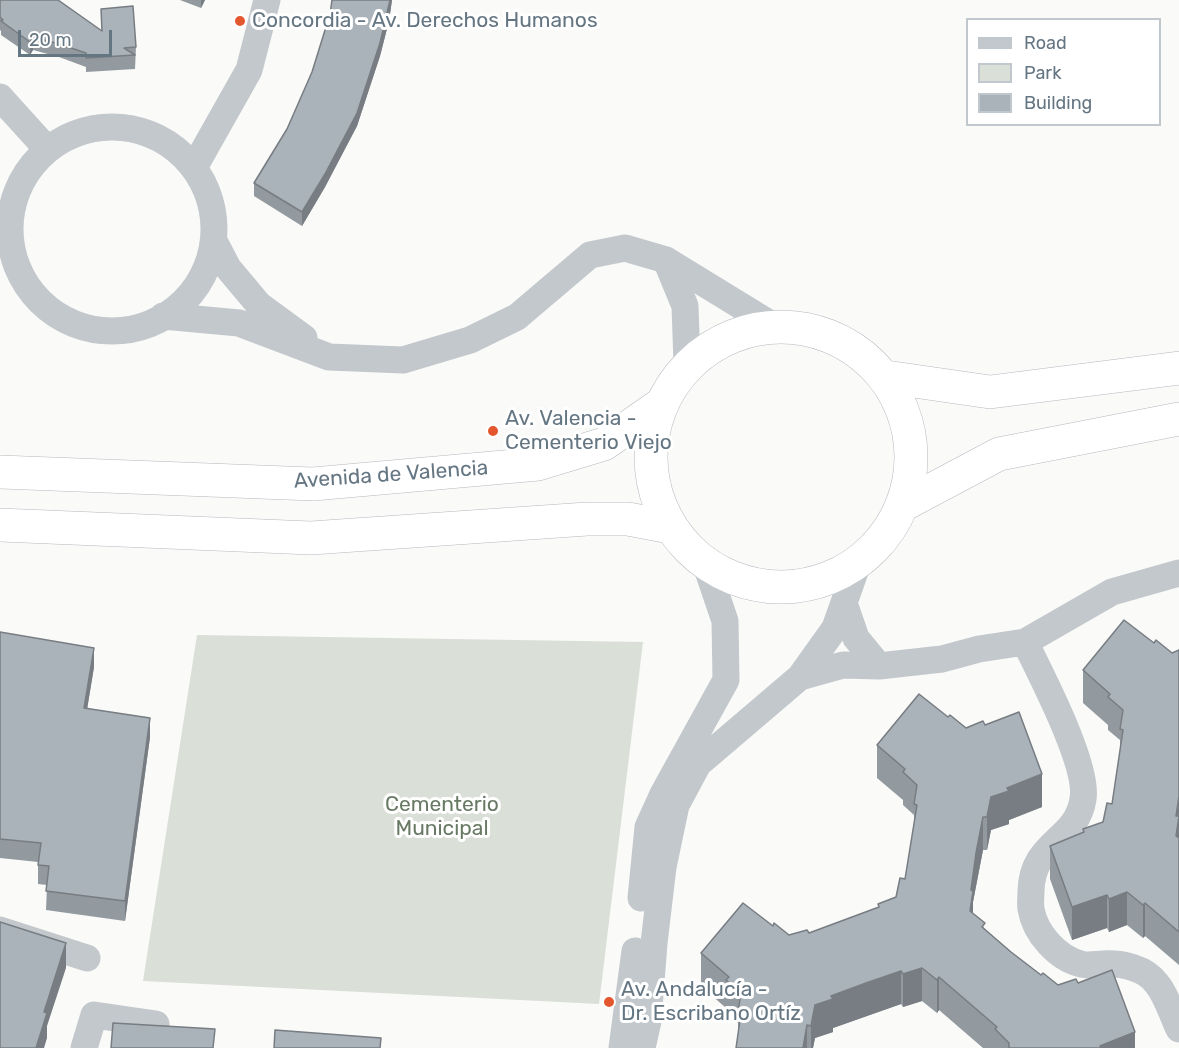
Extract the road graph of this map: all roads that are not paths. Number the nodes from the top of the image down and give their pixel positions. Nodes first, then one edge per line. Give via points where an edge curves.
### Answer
1 (267, 0) edge
2 (0, 97) edge
3 (47, 149) junction
4 (196, 164) junction
5 (214, 241) junction
6 (666, 260) junction
7 (163, 316) junction
8 (772, 325) junction
9 (329, 357) junction
10 (687, 364) junction
11 (1179, 368) edge
12 (886, 377) junction
13 (660, 405) junction
14 (1179, 419) edge
15 (0, 472) edge
16 (903, 505) junction
17 (0, 525) edge
18 (670, 527) junction
19 (858, 563) junction
20 (706, 565) junction
21 (1179, 573) edge
22 (844, 603) junction
23 (1025, 642) junction
24 (879, 666) junction
25 (800, 677) junction
26 (0, 930) edge
27 (87, 958) dead end
28 (156, 1024) edge
29 (1179, 1029) edge
30 (84, 1048) edge
31 (622, 1048) edge
32 (642, 1048) edge

1 - 4 street via 249,70
2 - 3 street
3 - 4 street via 93,128 118,126 153,134
3 - 7 street via 29,168 14,199 9,224 18,271 52,313 85,327 108,331 148,325
4 - 5 street via 214,215
5 - 7 street via 196,287 179,307
5 - 9 street via 228,268 260,305
6 - 8 street
6 - 9 street via 625,248 590,255 516,317 470,340 403,360
6 - 10 street via 685,306
7 - 9 street via 239,323
8 - 10 highway via 726,337
8 - 12 highway via 815,329 855,347
10 - 13 highway
11 - 12 highway via 990,392
12 - 16 highway via 907,416 913,461
13 - 15 highway, Avenida de Valencia via 604,444 538,464 313,484
13 - 18 highway via 650,447 652,478
14 - 16 highway via 999,454
16 - 19 highway via 885,537
17 - 18 highway via 311,538 587,519 628,519
18 - 20 highway
19 - 20 highway via 822,581 782,588 743,582
19 - 22 street
20 - 31 street via 725,621 726,680 648,827
21 - 23 street via 1112,592
22 - 24 street via 856,638
22 - 25 street via 835,628
23 - 24 street via 942,659
23 - 29 street via 1081,770 1084,799 1075,824 1037,861 1031,878 1031,909 1042,937 1060,954 1081,964 1137,968 1157,983
24 - 25 street via 843,664
25 - 32 street via 698,764 676,805 663,867
26 - 27 street
28 - 30 street via 94,1015

